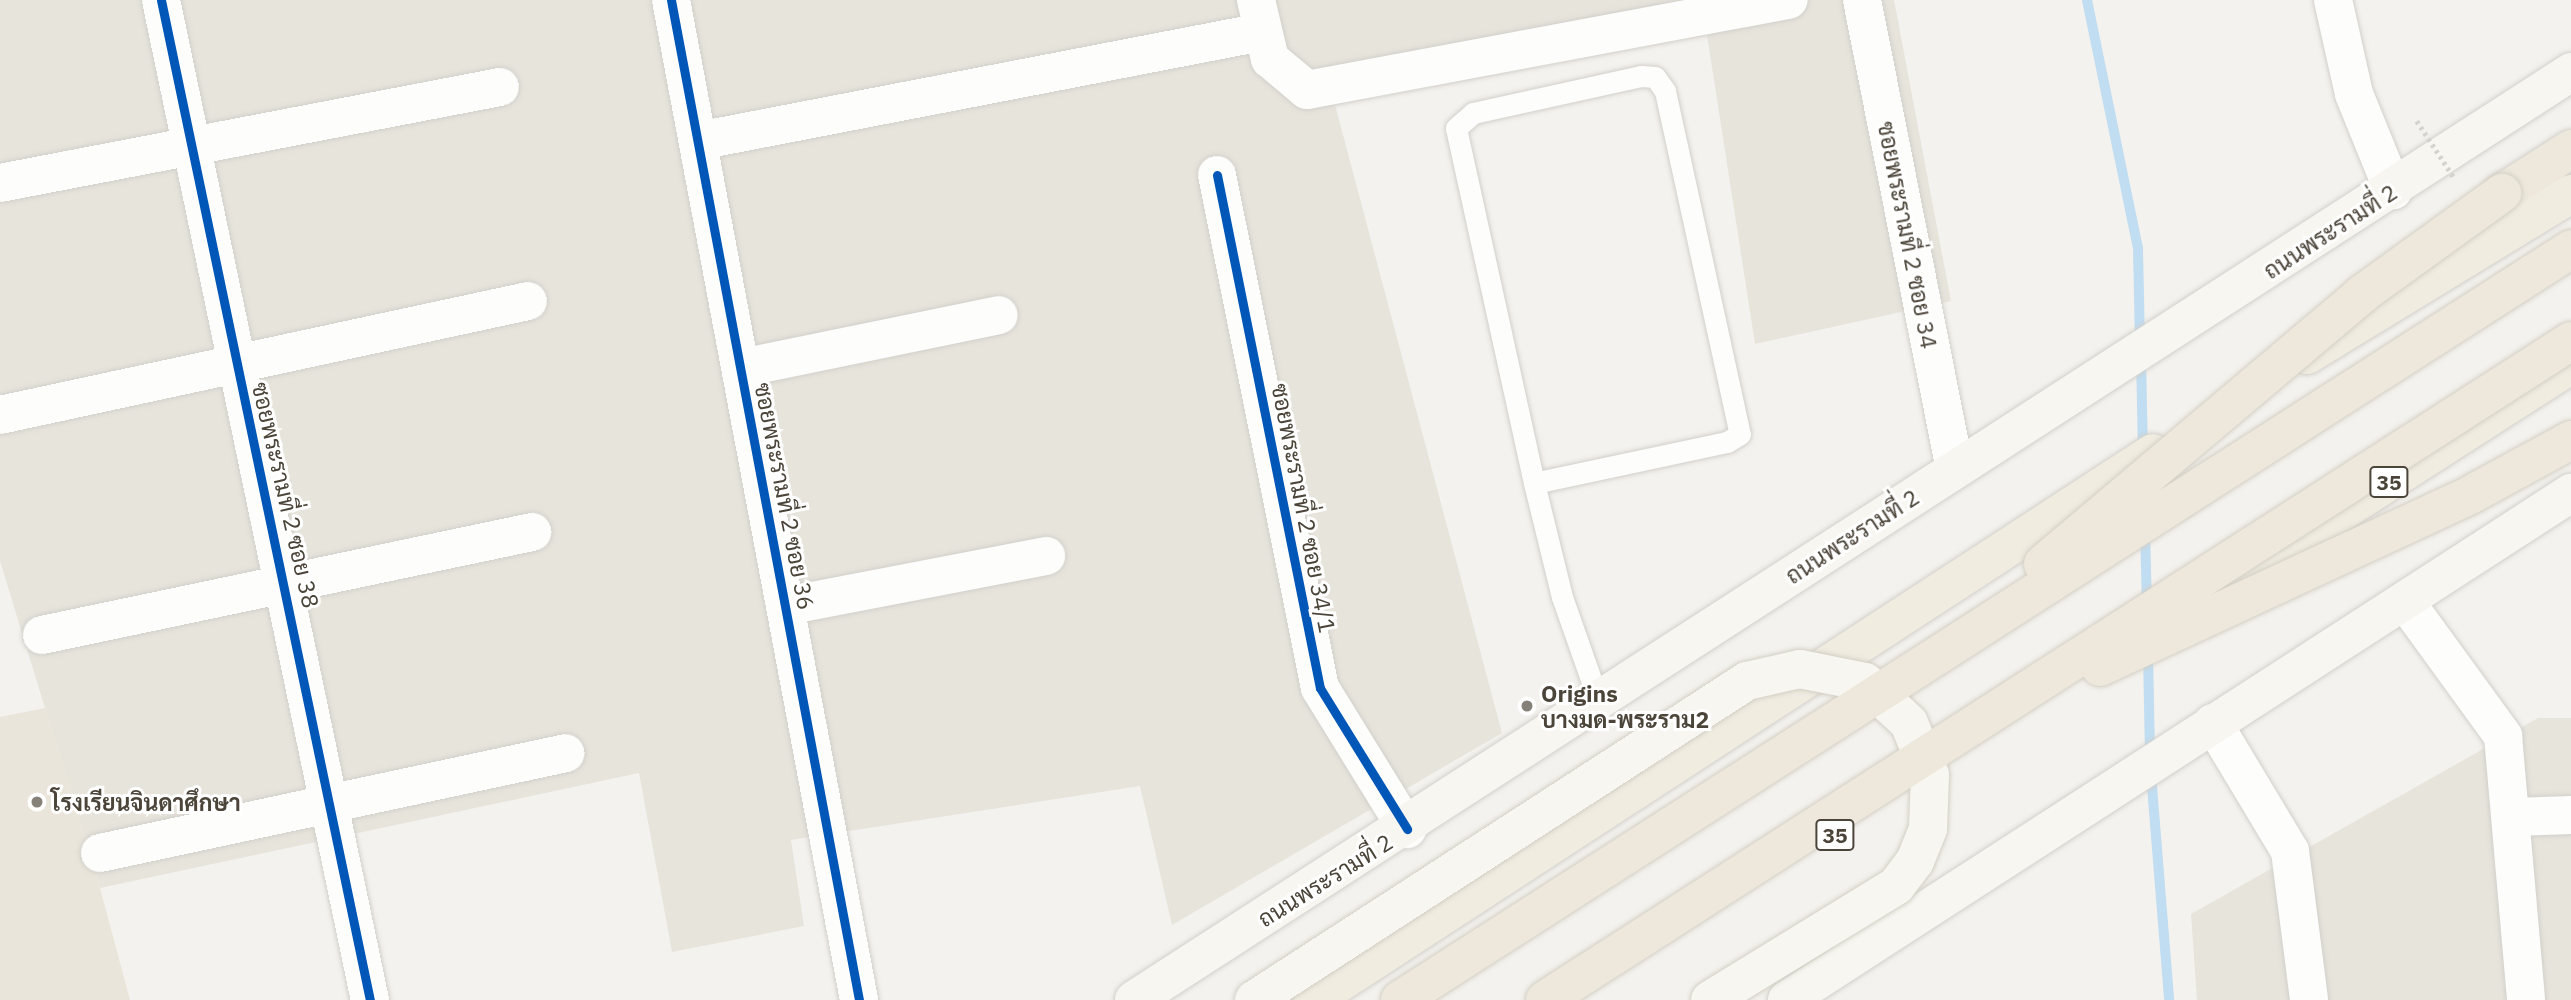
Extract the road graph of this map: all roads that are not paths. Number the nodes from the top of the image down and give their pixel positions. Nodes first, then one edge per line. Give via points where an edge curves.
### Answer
1 (161, 0) edge
2 (671, 0) edge
3 (1790, 0) edge
4 (1862, 0) edge
5 (2333, 0) edge
6 (1259, 16) edge
7 (2571, 72) edge
8 (500, 87) dead end
9 (698, 141) junction
10 (193, 148) junction
11 (2571, 149) edge
12 (1217, 175) dead end
13 (0, 183) edge
14 (2393, 190) junction
15 (2571, 194) edge
16 (2571, 249) edge
17 (528, 301) dead end
18 (999, 315) dead end
19 (2571, 341) edge
20 (237, 360) junction
21 (2571, 365) edge
22 (741, 368) junction
23 (0, 415) edge
24 (2571, 440) edge
25 (1955, 469) junction
26 (1534, 483) junction
27 (2571, 492) edge
28 (532, 532) dead end
29 (1046, 556) dead end
30 (288, 587) junction
31 (2405, 601) junction
32 (786, 606) junction
33 (42, 635) dead end
34 (1926, 662) junction
35 (1598, 699) junction
36 (1969, 728) junction
37 (2203, 729) junction
38 (565, 753) dead end
39 (330, 803) junction
40 (2571, 815) edge
41 (2513, 817) junction
42 (1407, 829) junction
43 (100, 853) dead end
44 (370, 1000) edge
45 (859, 1000) edge
46 (1134, 1000) edge
47 (1254, 1000) edge
48 (1313, 1000) edge
49 (1400, 1000) edge
50 (1545, 1000) edge
51 (1577, 1000) edge
52 (1710, 1000) edge
53 (1787, 1000) edge
54 (2309, 1000) edge
55 (2526, 1000) edge

1 - 10 street, ซอยพระรามที่ 2 ซอย 38
2 - 9 street, ซอยพระรามที่ 2 ซอย 36
3 - 6 street via 1307,90 1288,80 1270,59
4 - 25 street, ซอยพระรามที่ 2 ซอย 34
5 - 14 street via 2354,94
6 - 9 street
7 - 14 main road, ถนนพระรามที่ 2
8 - 10 street
9 - 22 street, ซอยพระรามที่ 2 ซอย 36
10 - 13 street
10 - 20 street, ซอยพระรามที่ 2 ซอย 38
11 - 34 highway, bridge via 2362,294
12 - 42 street, ซอยพระรามที่ 2 ซอย 34/1 via 1320,688
14 - 25 main road, ถนนพระรามที่ 2
15 - 48 highway via 2207,416
16 - 34 highway, bridge
17 - 20 street
18 - 22 street
19 - 36 highway, bridge
20 - 23 street
20 - 30 street, ซอยพระรามที่ 2 ซอย 38
21 - 51 highway, 35, bridge
22 - 32 street, ซอยพระรามที่ 2 ซอย 36
24 - 36 highway, bridge via 2412,524
25 - 35 main road, ถนนพระรามที่ 2
26 - 26 lane via 1456,128 1473,113 1655,77 1665,91 1740,434 1727,442
26 - 35 lane via 1562,597
27 - 31 main road
28 - 30 street
29 - 32 street
30 - 33 street
30 - 39 street, ซอยพระรามที่ 2 ซอย 38
31 - 37 main road
31 - 41 street via 2503,737
32 - 45 street, ซอยพระรามที่ 2 ซอย 36
34 - 49 highway, bridge
35 - 42 main road, ถนนพระรามที่ 2
36 - 50 highway, bridge
37 - 53 main road
37 - 54 street via 2290,850
38 - 39 street
39 - 43 street
39 - 44 street, ซอยพระรามที่ 2 ซอย 38
40 - 41 street
41 - 55 street
42 - 46 main road, ถนนพระรามที่ 2
47 - 52 main road, bridge via 1747,681 1800,669 1865,682 1909,723 1930,775 1928,830 1915,862 1896,886

